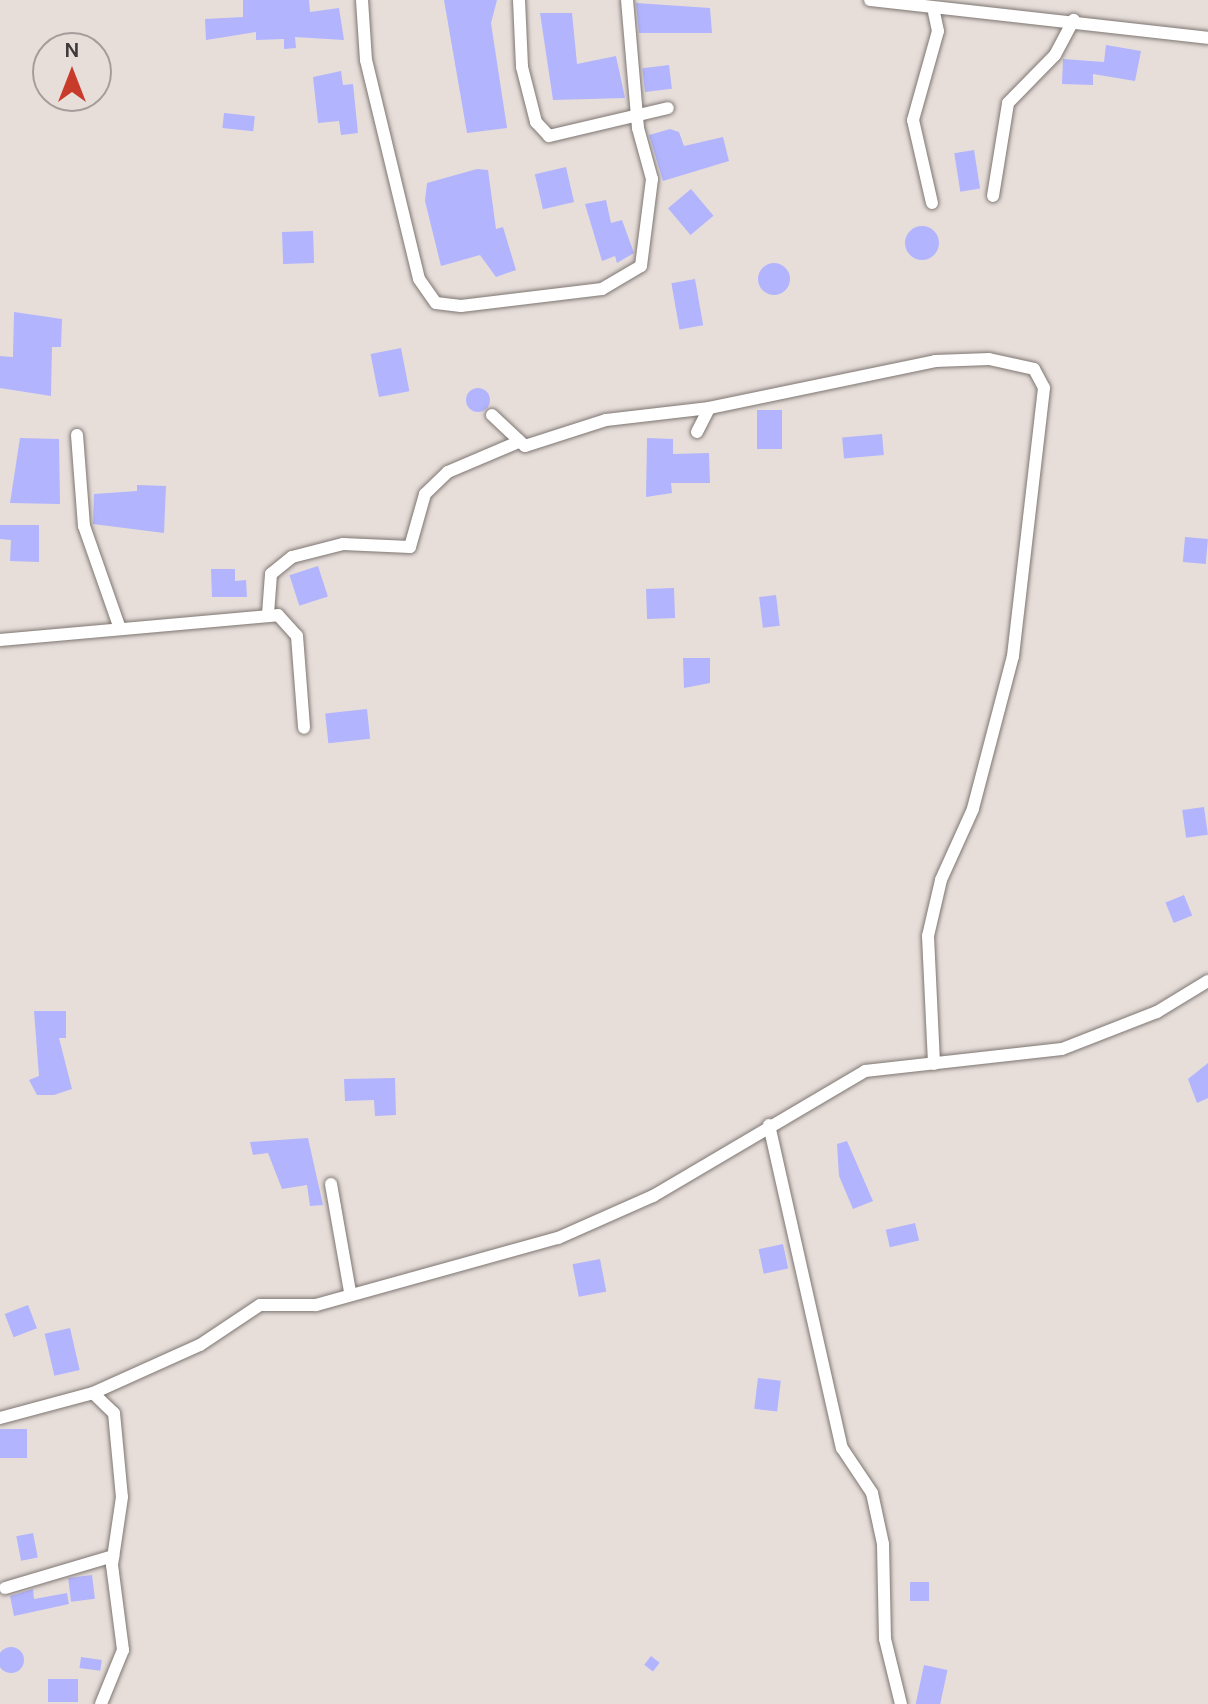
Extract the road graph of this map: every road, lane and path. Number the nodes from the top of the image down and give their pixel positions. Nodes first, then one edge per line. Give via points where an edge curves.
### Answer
1 (362, 0) edge
2 (519, 0) edge
3 (627, 0) edge
4 (870, 0) edge
5 (934, 12) junction
6 (1074, 20) junction
7 (1208, 38) edge
8 (668, 108) dead end
9 (636, 112) junction
10 (993, 196) dead end
11 (932, 203) dead end
12 (709, 408) junction
13 (492, 415) dead end
14 (697, 432) dead end
15 (77, 435) dead end
16 (516, 443) junction
17 (268, 614) junction
18 (119, 626) junction
19 (0, 640) edge
20 (304, 728) dead end
21 (1208, 981) edge
22 (934, 1064) junction
23 (769, 1125) junction
24 (331, 1184) dead end
25 (350, 1292) junction
26 (93, 1393) junction
27 (0, 1418) edge
28 (113, 1556) junction
29 (5, 1588) dead end
30 (101, 1704) edge
31 (901, 1704) edge

1 - 9 street via 389,168 419,279 436,303 602,289 641,266 652,179
2 - 9 street via 522,67 536,122 549,136
3 - 9 street
4 - 5 street
5 - 6 street
5 - 11 street via 938,31 913,120
6 - 7 street
6 - 10 street via 1055,55 1008,103
8 - 9 street
12 - 14 street
12 - 16 street via 606,420 549,443
12 - 22 street via 935,361 989,359 1034,369 1044,388 1013,656 973,809 941,880 928,936
13 - 16 street
15 - 18 street via 84,526
16 - 17 street via 448,472 425,494 410,547 343,544 292,557 271,574
17 - 18 street
17 - 20 street via 297,636
18 - 19 street via 40,642
21 - 22 street via 1146,1018 1062,1049
22 - 23 street via 865,1071
23 - 25 street via 653,1196 569,1234
23 - 31 street via 842,1448 872,1493 885,1639
24 - 25 street
25 - 26 street via 316,1305 260,1305 200,1345
26 - 27 street
26 - 28 street via 109,1401 116,1425 122,1497
28 - 29 street
28 - 30 street via 123,1650

